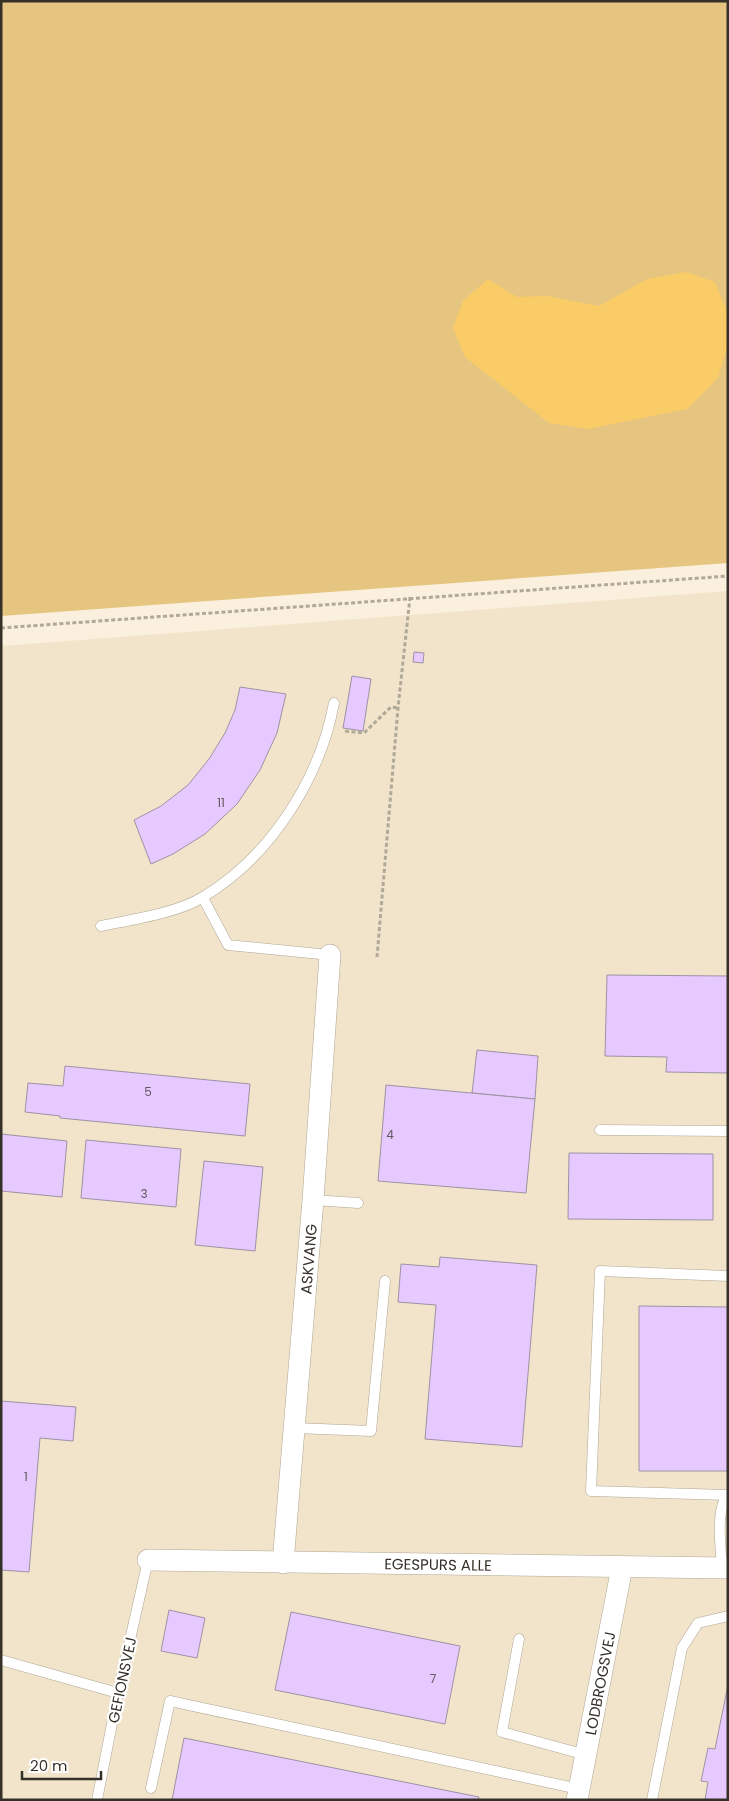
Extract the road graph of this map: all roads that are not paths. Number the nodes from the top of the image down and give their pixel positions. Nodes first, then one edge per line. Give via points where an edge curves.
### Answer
1 (334, 703) dead end
2 (203, 898) junction
3 (101, 926) dead end
4 (330, 955) joint
5 (600, 1130) dead end
6 (728, 1131) edge
7 (313, 1200) junction
8 (358, 1203) dead end
9 (728, 1276) edge
10 (385, 1281) dead end
11 (295, 1428) junction
12 (728, 1495) edge
13 (148, 1560) joint
14 (283, 1563) junction
15 (622, 1567) junction
16 (725, 1568) edge
17 (728, 1616) edge
18 (519, 1639) dead end
19 (1, 1660) edge
20 (118, 1693) junction
21 (586, 1754) junction
22 (151, 1788) dead end
23 (578, 1794) edge
24 (97, 1800) edge
25 (652, 1800) edge

1 - 2 lane via 329,729 309,779 277,828 253,859
2 - 3 lane via 154,915
2 - 4 lane via 228,945
4 - 7 street, ASKVANG
5 - 6 lane
7 - 8 lane
7 - 11 street, ASKVANG
9 - 12 lane via 600,1271 592,1491
10 - 11 lane via 371,1431
11 - 14 street, ASKVANG
12 - 16 lane via 722,1507 720,1525
13 - 14 street, EGESPURS ALLE
13 - 20 lane, GEFIONSVEJ
14 - 15 street, EGESPURS ALLE
15 - 16 street, EGESPURS ALLE
15 - 21 street, LODBROGSVEJ
17 - 25 lane via 698,1623 682,1648
18 - 21 lane via 502,1732
19 - 20 lane
20 - 24 lane, GEFIONSVEJ
21 - 23 street, LODBROGSVEJ
22 - 23 lane via 170,1701

